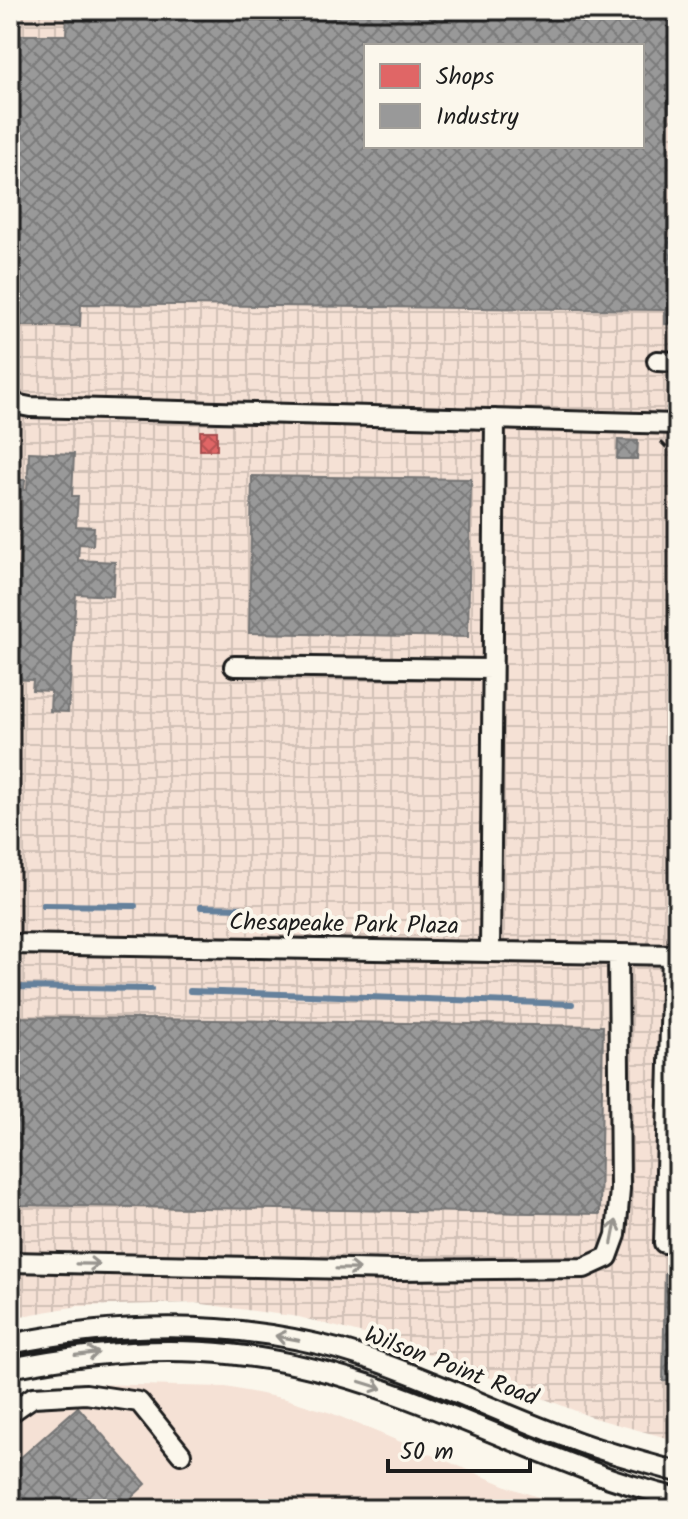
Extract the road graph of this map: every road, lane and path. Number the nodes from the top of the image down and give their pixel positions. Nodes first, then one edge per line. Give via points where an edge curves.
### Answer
1 (657, 361) dead end
2 (678, 362) edge
3 (10, 403) edge
4 (495, 419) junction
5 (678, 424) edge
6 (669, 628) dead end
7 (678, 628) edge
8 (234, 666) dead end
9 (492, 669) junction
10 (10, 944) edge
11 (490, 952) junction
12 (618, 954) junction
13 (675, 955) edge
14 (672, 1167) edge
15 (678, 1243) edge
16 (10, 1262) edge
17 (10, 1344) edge
18 (10, 1368) edge
19 (10, 1413) edge
20 (181, 1454) dead end
21 (678, 1472) edge
22 (678, 1498) edge

1 - 2 street
3 - 4 street
4 - 5 street
4 - 9 street
6 - 7 path
8 - 9 street
9 - 11 street
10 - 11 street, Chesapeake Park Plaza
11 - 12 street, Chesapeake Park Plaza
12 - 13 street, Chesapeake Park Plaza
16 -> 12 street via 427,1270 584,1268 608,1257 616,1235 620,1189
13 - 14 street
14 - 15 street via 664,1243
21 -> 17 street, Wilson Point Road via 575,1441 417,1375 285,1337 178,1327 105,1329
18 -> 22 street, Wilson Point Road via 120,1350 198,1350 286,1362 387,1391 576,1466
19 - 20 street via 33,1397 86,1394 139,1402

